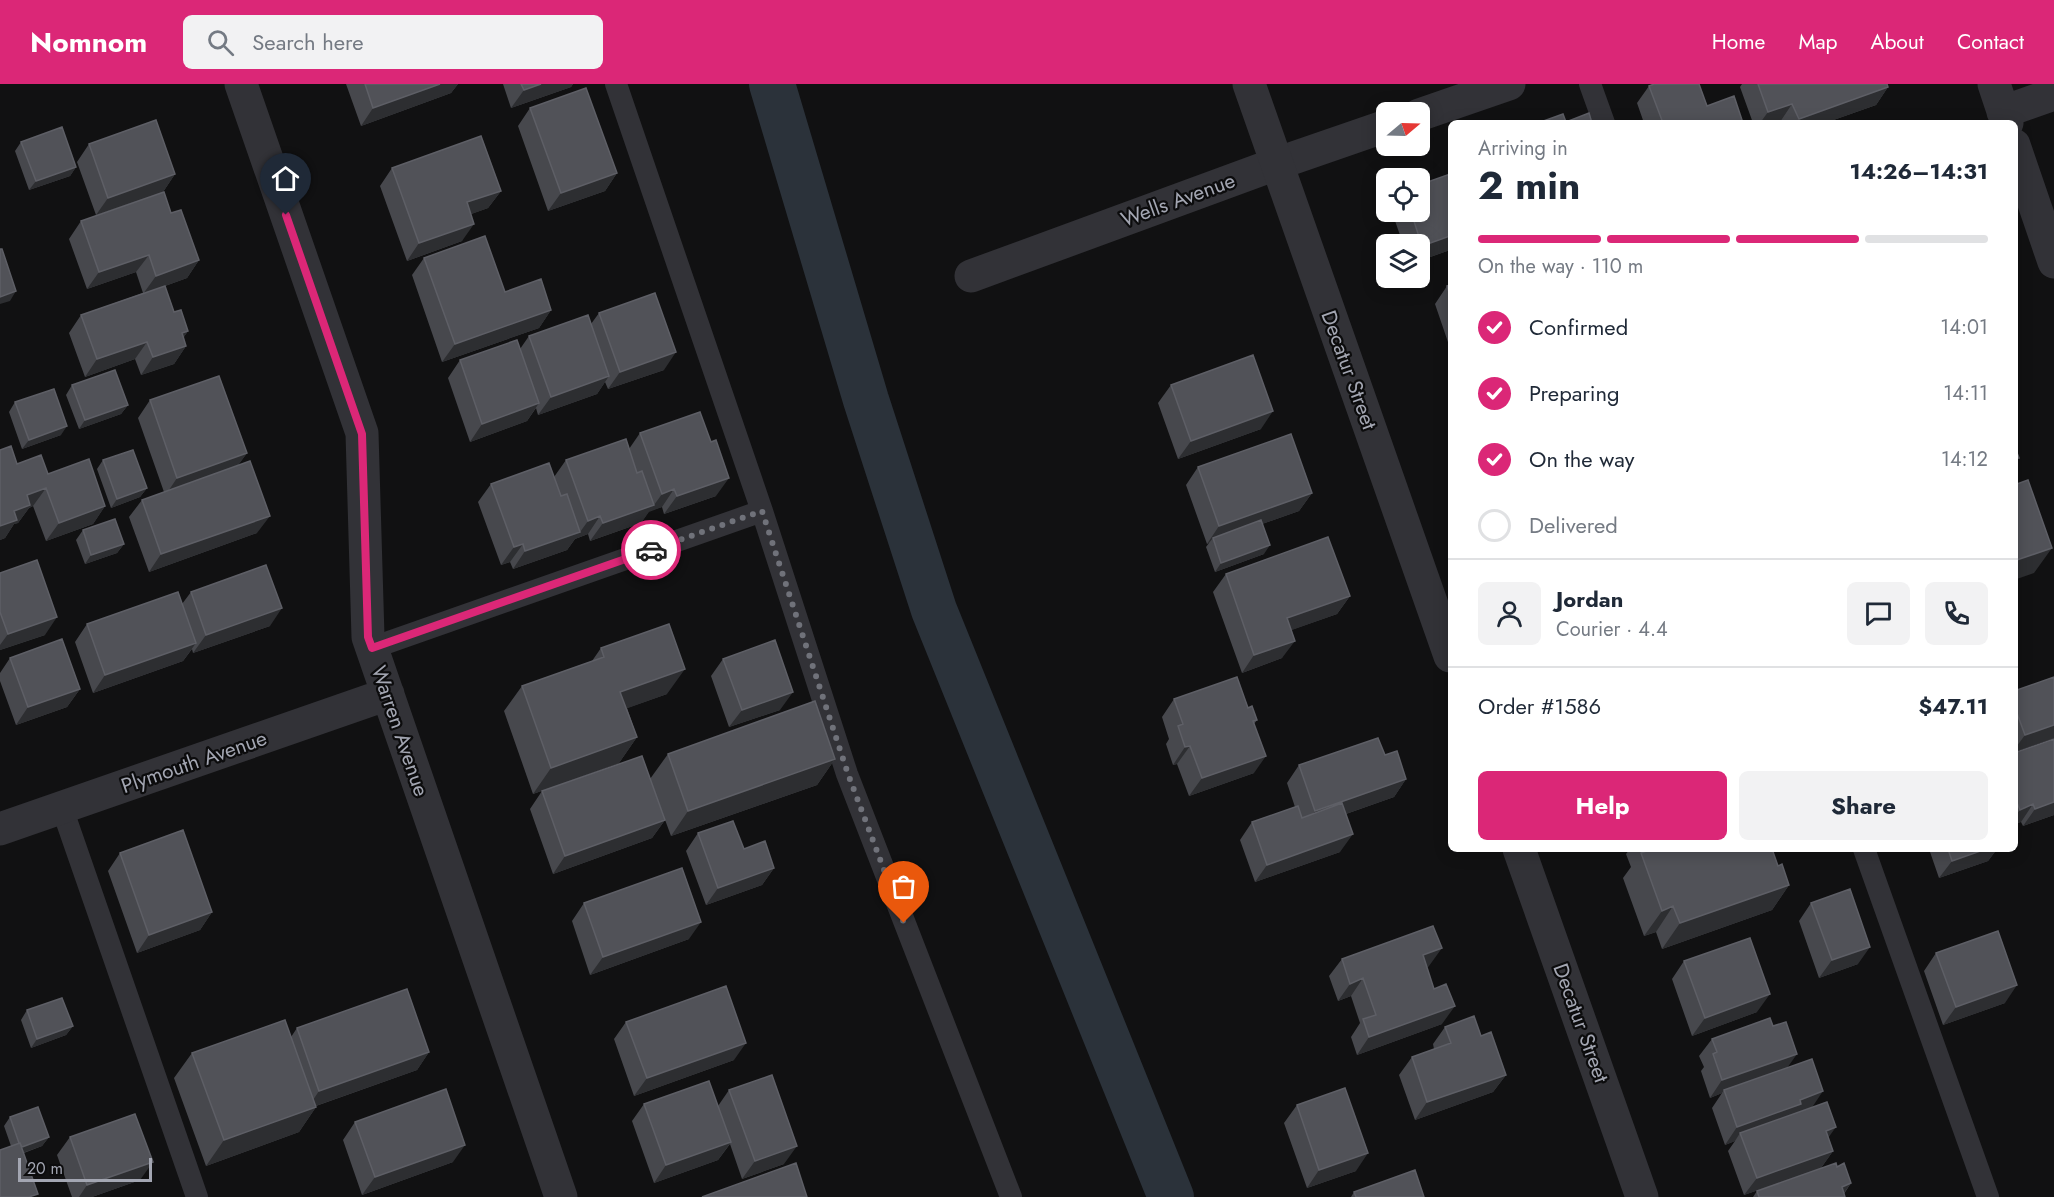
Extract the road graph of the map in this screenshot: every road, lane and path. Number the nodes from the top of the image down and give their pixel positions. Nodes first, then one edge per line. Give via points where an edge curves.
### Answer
1 (241, 84) edge
2 (616, 84) edge
3 (1249, 84) edge
4 (1509, 84) edge
5 (1590, 84) edge
6 (2054, 94) edge
7 (2001, 106) edge
8 (1430, 111) edge
9 (1603, 120) edge
10 (1376, 129) edge
11 (2018, 157) edge
12 (1276, 164) junction
13 (2054, 262) edge
14 (971, 276) dead end
15 (762, 511) junction
16 (372, 648) junction
17 (1448, 650) edge
18 (388, 694) junction
19 (62, 808) junction
20 (0, 829) edge
21 (1520, 852) edge
22 (1865, 852) edge
23 (197, 1197) edge
24 (561, 1197) edge
25 (1011, 1197) edge
26 (1642, 1197) edge
27 (1988, 1197) edge

1 - 16 street, Warren Avenue via 362,434 368,637
2 - 15 lane
3 - 12 street, Decatur Street
4 - 8 street
5 - 9 lane
6 - 7 street
10 - 12 street, Wells Avenue
11 - 13 street
12 - 14 street, Wells Avenue
12 - 17 street, Decatur Street
15 - 16 lane
15 - 25 lane via 848,774
16 - 18 street, Warren Avenue
18 - 19 street, Plymouth Avenue
18 - 24 street, Warren Avenue
19 - 20 street, Plymouth Avenue
19 - 23 lane
21 - 26 street, Decatur Street
22 - 27 lane

